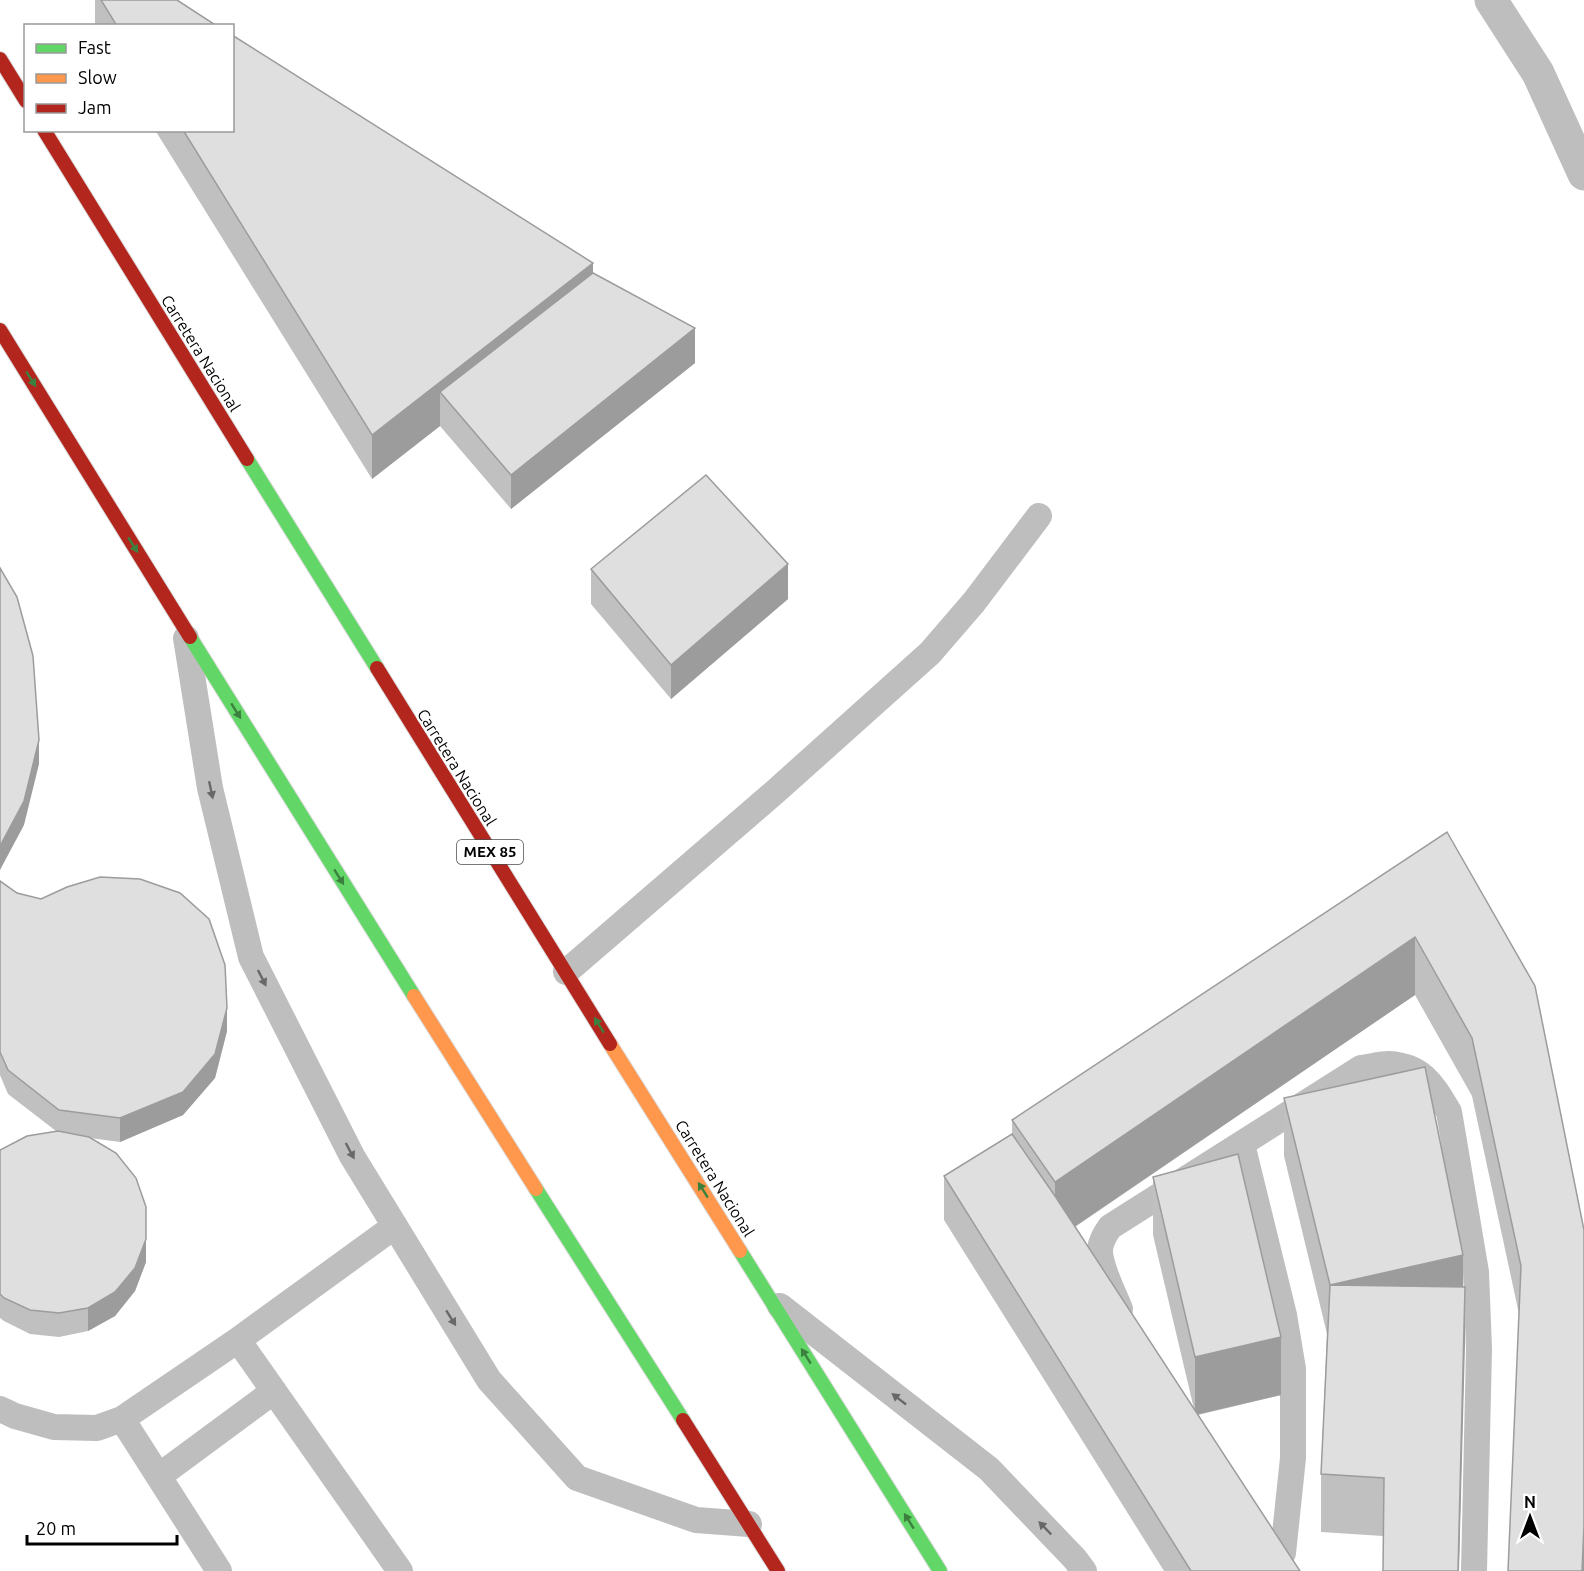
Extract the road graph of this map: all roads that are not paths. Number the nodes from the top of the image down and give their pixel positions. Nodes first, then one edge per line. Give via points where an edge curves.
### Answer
1 (1491, 0) edge
2 (0, 59) edge
3 (24, 98) edge
4 (45, 132) edge
5 (1584, 174) edge
6 (0, 330) edge
7 (1039, 516) dead end
8 (185, 628) junction
9 (566, 972) junction
10 (1242, 1144) junction
11 (395, 1226) junction
12 (771, 1299) junction
13 (1128, 1328) edge
14 (238, 1341) junction
15 (274, 1391) junction
16 (0, 1409) edge
17 (122, 1419) junction
18 (159, 1476) junction
19 (748, 1524) junction
20 (1262, 1527) edge
21 (1287, 1562) edge
22 (219, 1571) edge
23 (400, 1571) edge
24 (778, 1571) edge
25 (940, 1571) edge
26 (1084, 1571) edge
27 (1474, 1571) edge

1 - 5 street via 1538,73
2 - 3 highway
4 - 9 highway, Carretera Nacional / MEX 85
6 -> 8 highway
7 - 9 lane via 930,653
8 -> 11 lane via 210,788 251,957 352,1156
8 -> 19 highway
12 -> 9 highway, Carretera Nacional / MEX 85
10 - 13 lane via 1110,1227 1103,1238 1103,1265
10 - 21 lane via 1284,1315 1293,1369
10 - 27 lane via 1361,1068 1379,1065 1404,1066 1422,1074 1449,1112 1476,1272 1479,1349
11 - 14 lane
11 -> 19 lane via 489,1380 577,1478 696,1520
25 -> 12 highway, Carretera Nacional / MEX 85
26 -> 12 lane via 989,1469
14 - 15 lane
14 - 17 lane
15 - 18 lane
15 - 23 lane
16 - 17 lane via 54,1427 97,1428
17 - 18 lane
18 - 22 lane
19 - 24 highway
20 - 21 lane

